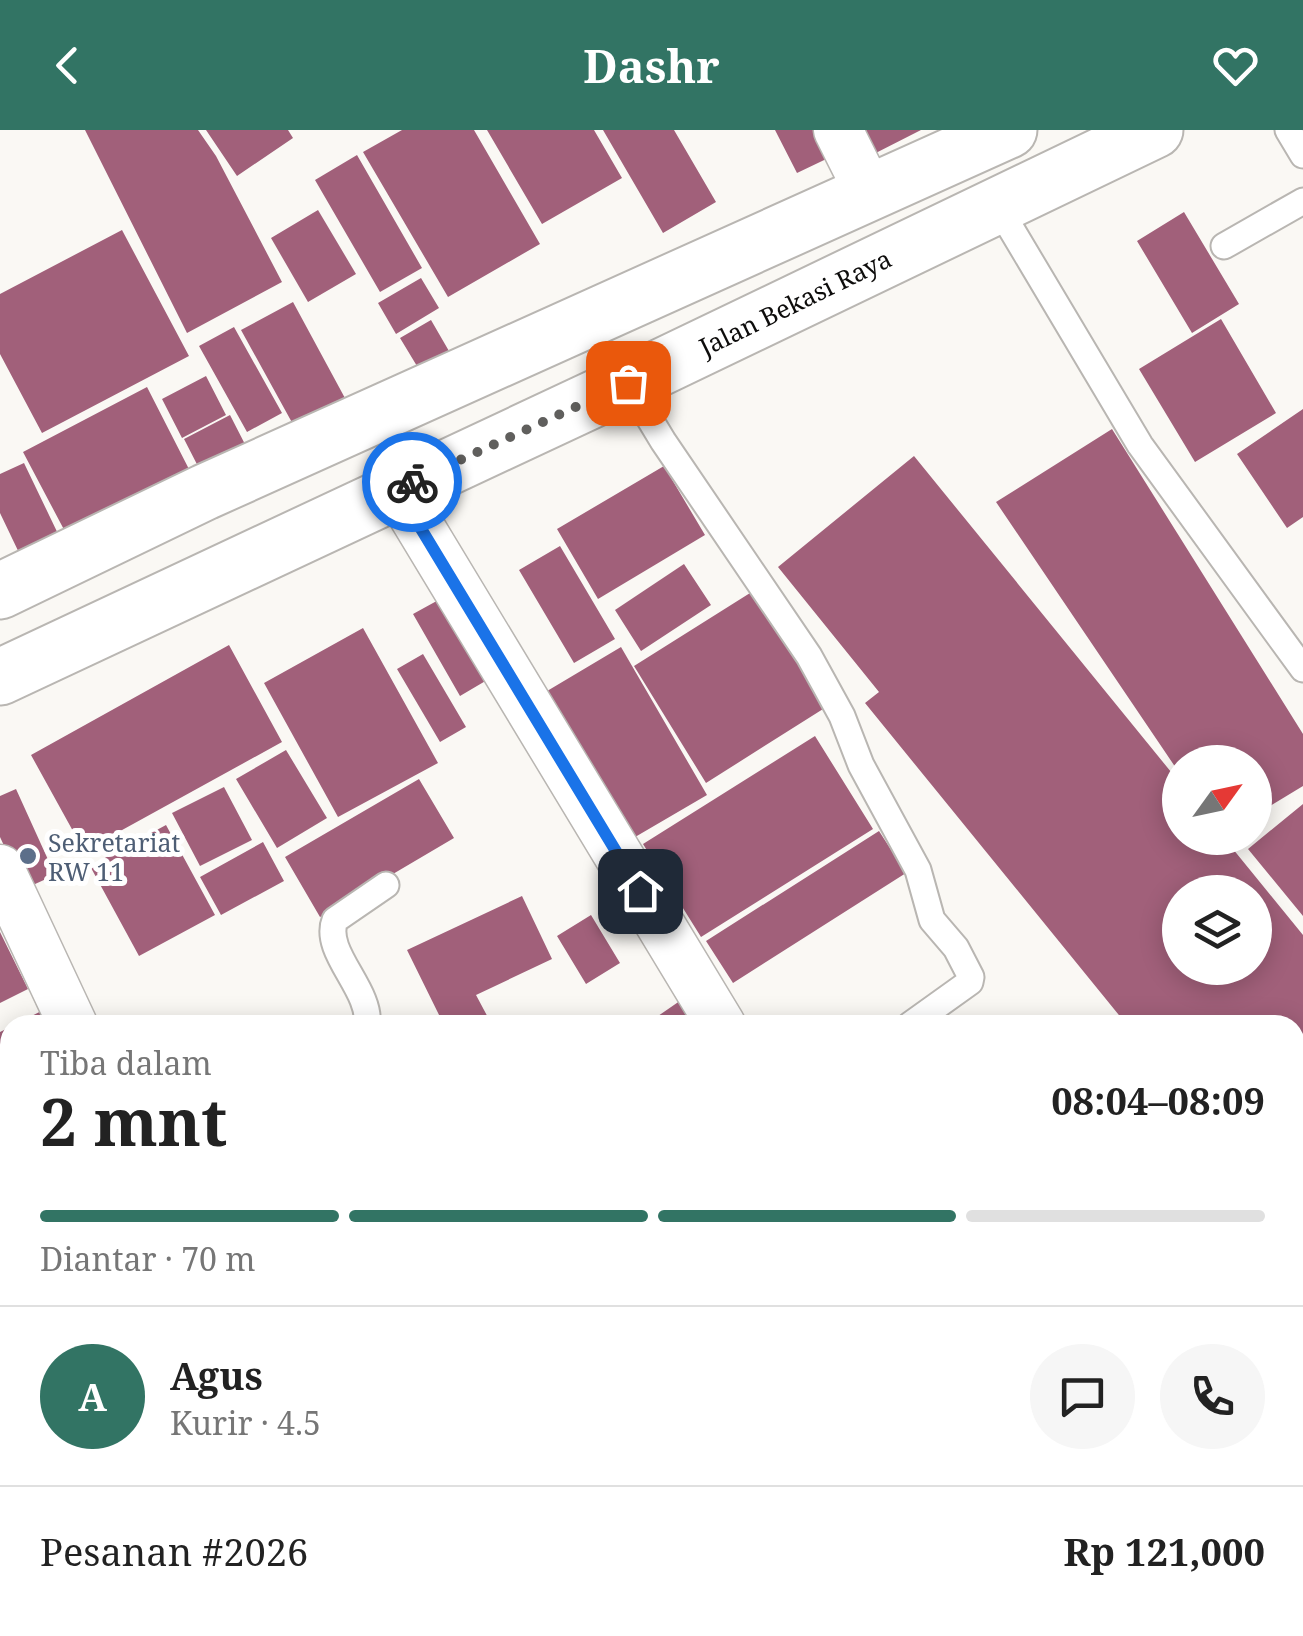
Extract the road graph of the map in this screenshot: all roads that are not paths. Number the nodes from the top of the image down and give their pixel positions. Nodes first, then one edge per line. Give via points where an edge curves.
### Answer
1 (838, 130) edge
2 (1009, 130) edge
3 (1156, 130) edge
4 (1288, 130) edge
5 (1303, 154) edge
6 (868, 192) junction
7 (1303, 201) edge
8 (998, 205) junction
9 (1224, 246) dead end
10 (628, 383) junction
11 (397, 489) junction
12 (0, 591) edge
13 (1303, 669) edge
14 (0, 678) edge
15 (0, 869) edge
16 (386, 886) dead end
17 (68, 1015) edge
18 (368, 1015) edge
19 (715, 1015) edge
20 (924, 1015) edge

1 - 6 street
2 - 6 main road
3 - 8 main road, Jalan Bekasi Raya
4 - 5 lane
6 - 12 main road
7 - 9 lane
8 - 10 main road, Jalan Bekasi Raya
8 - 13 lane via 1140,446
10 - 11 main road, Jalan Bekasi Raya
10 - 20 lane via 808,656 918,870 932,920 971,977
11 - 14 main road, Jalan Bekasi Raya
11 - 19 street
15 - 17 street
16 - 18 lane via 331,929

